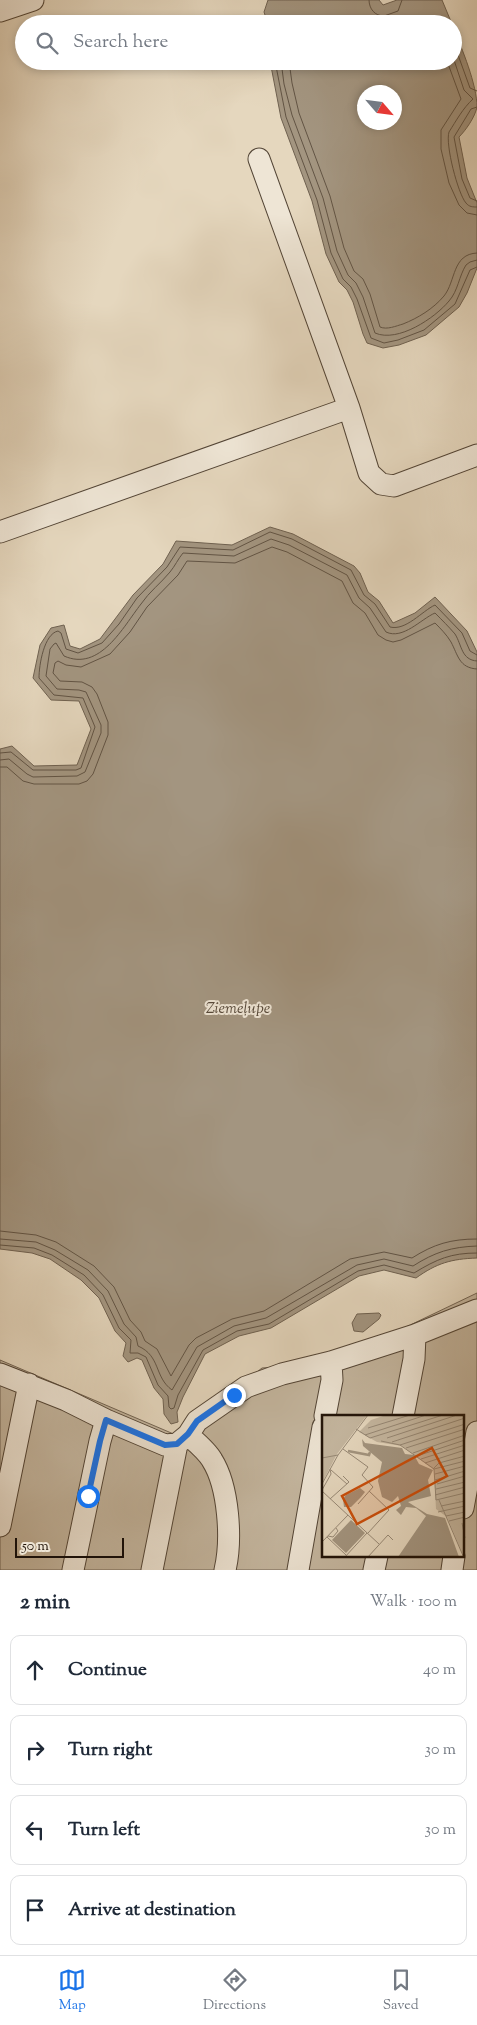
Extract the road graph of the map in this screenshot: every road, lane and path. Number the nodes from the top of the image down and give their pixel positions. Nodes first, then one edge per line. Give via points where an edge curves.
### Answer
1 (33, 0) edge
2 (0, 11) edge
3 (259, 158) dead end
4 (349, 408) junction
5 (477, 455) edge
6 (0, 532) edge
7 (477, 1310) edge
8 (414, 1335) junction
9 (330, 1362) junction
10 (0, 1374) edge
11 (29, 1384) junction
12 (325, 1415) edge
13 (403, 1415) edge
14 (106, 1420) junction
15 (477, 1432) edge
16 (322, 1433) edge
17 (182, 1439) junction
18 (464, 1503) edge
19 (0, 1526) edge
20 (73, 1570) edge
21 (152, 1570) edge
22 (225, 1570) edge
23 (298, 1570) edge

1 - 2 lane
3 - 4 lane
4 - 5 lane via 370,472 381,484 394,486
4 - 6 lane
7 - 8 lane
8 - 9 lane
8 - 13 lane via 414,1359
9 - 12 lane via 332,1380
9 - 17 lane via 246,1387 197,1421
10 - 11 lane
11 - 14 lane
11 - 19 lane
14 - 17 lane via 165,1445
14 - 20 lane
15 - 18 lane
16 - 23 lane
17 - 21 lane
17 - 22 lane via 212,1460 225,1492 229,1554

